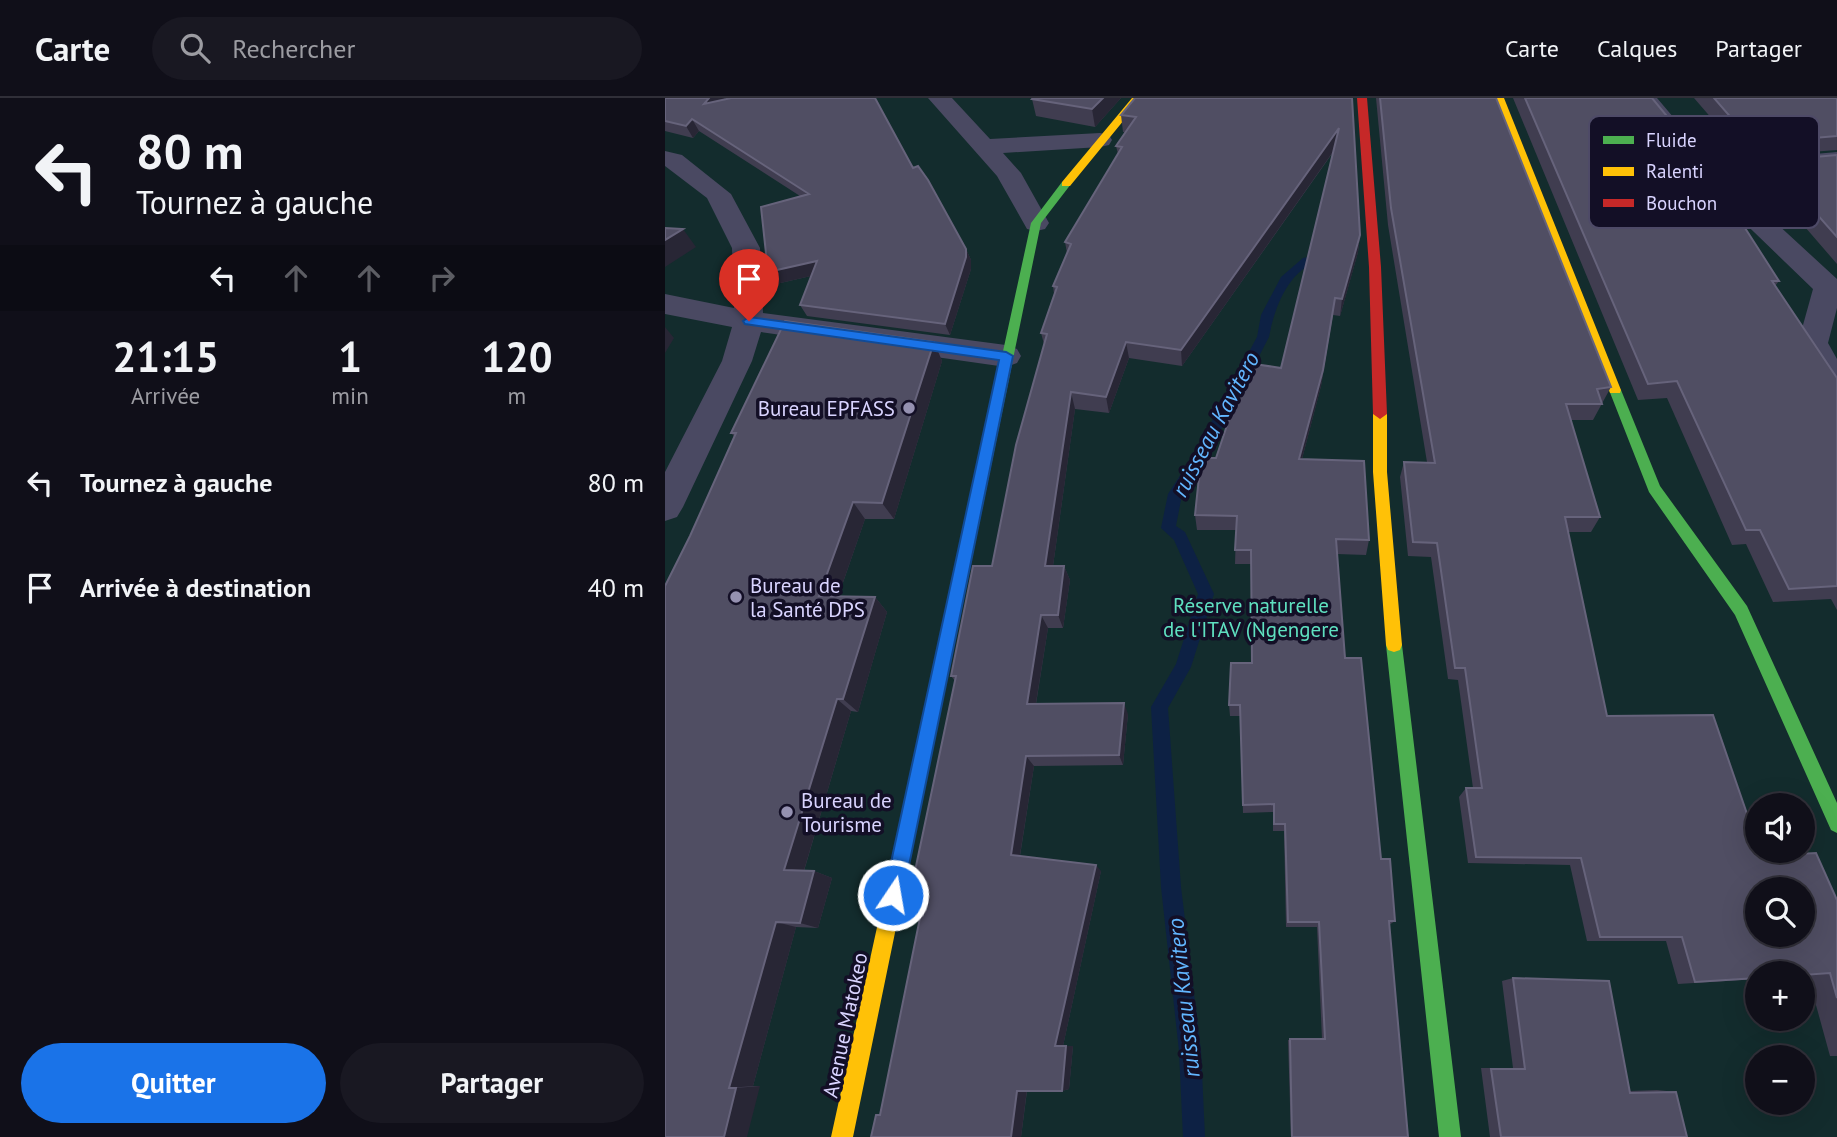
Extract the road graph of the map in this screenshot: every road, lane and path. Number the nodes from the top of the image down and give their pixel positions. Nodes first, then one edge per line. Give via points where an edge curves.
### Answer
1 (939, 98) edge
2 (1137, 98) edge
3 (1363, 98) edge
4 (1499, 98) edge
5 (1645, 98) edge
6 (1660, 116) edge
7 (1100, 140) junction
8 (986, 147) junction
9 (665, 158) edge
10 (1837, 159) edge
11 (1819, 161) edge
12 (1036, 223) junction
13 (1766, 228) edge
14 (1833, 291) edge
15 (665, 304) edge
16 (749, 321) junction
17 (1006, 356) junction
18 (1837, 387) edge
19 (665, 507) edge
20 (1837, 824) edge
21 (842, 1137) edge
22 (1450, 1137) edge

1 - 8 street
2 - 7 street
3 - 22 street via 1374,255 1381,486 1395,652
4 - 20 street via 1654,488 1741,611
5 - 6 street
7 - 8 street
7 - 12 street
8 - 12 street via 1008,173
9 - 16 street via 718,194 724,204 746,248
10 - 11 street
12 - 17 street, Avenue Matokeo
13 - 14 street
14 - 18 street via 1813,343
15 - 16 street
16 - 17 street
16 - 19 street via 737,362
17 - 21 street, Avenue Matokeo

